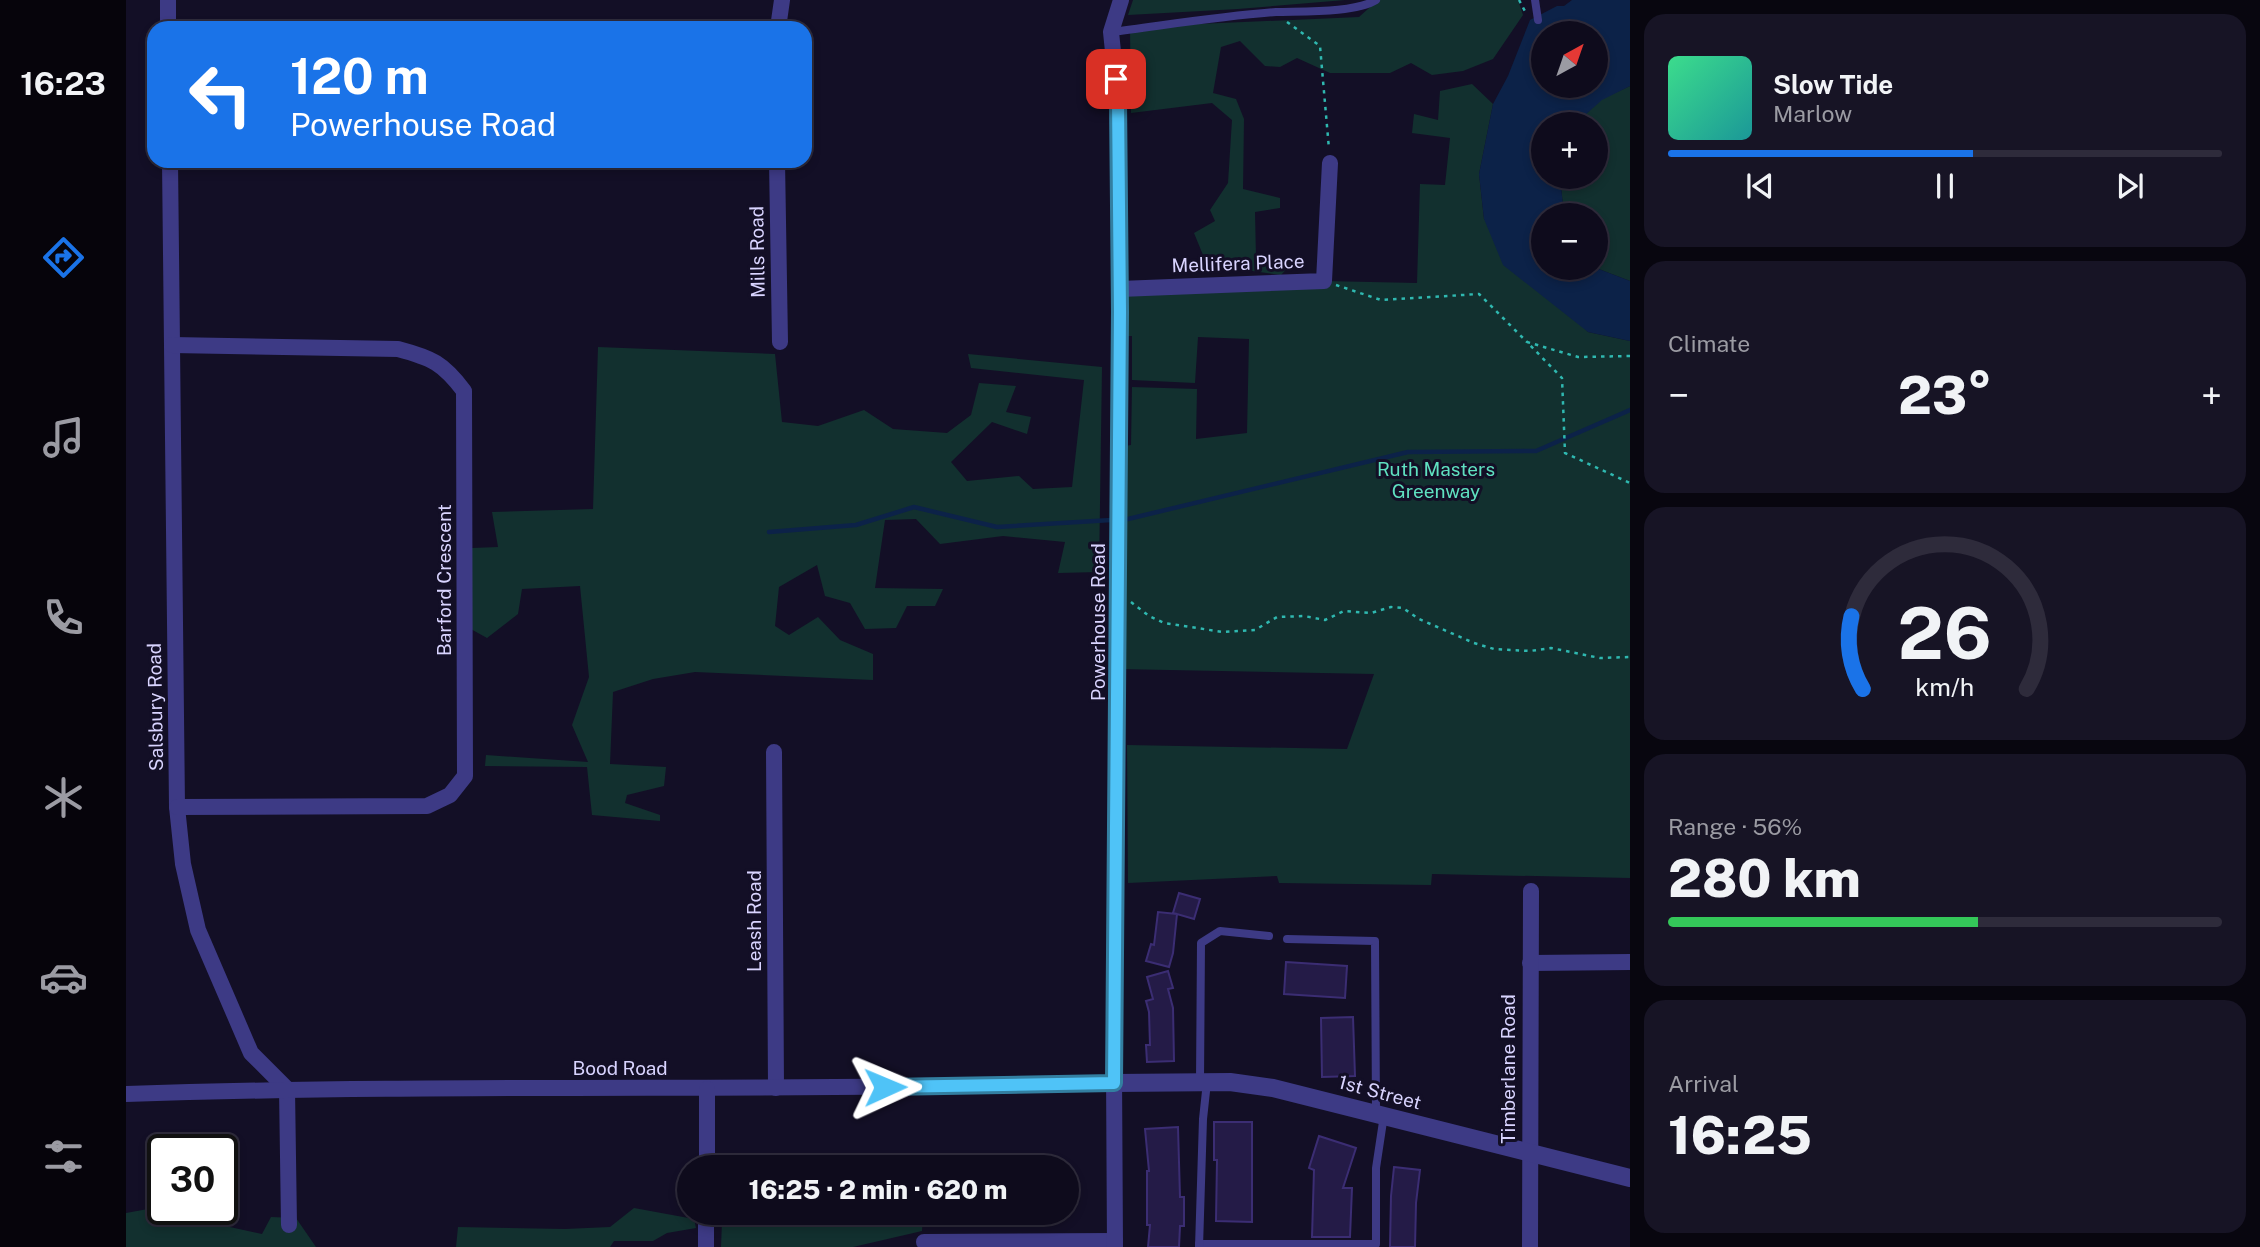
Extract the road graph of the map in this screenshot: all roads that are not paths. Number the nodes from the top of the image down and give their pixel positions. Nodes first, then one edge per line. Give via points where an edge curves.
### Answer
1 (168, 0) edge
2 (782, 0) edge
3 (1121, 0) edge
4 (1376, 0) edge
5 (1535, 0) edge
6 (1538, 20) dead end
7 (168, 21) edge
8 (779, 21) edge
9 (1111, 32) junction
10 (1330, 163) road end
11 (170, 168) edge
12 (777, 168) edge
13 (1120, 289) junction
14 (780, 342) dead end
15 (172, 345) junction
16 (774, 752) dead end
17 (177, 807) junction
18 (1531, 891) dead end
19 (1269, 936) dead end
20 (1287, 939) dead end
21 (1630, 962) edge
22 (1530, 963) junction
23 (1203, 1082) junction
24 (1114, 1083) junction
25 (776, 1088) junction
26 (287, 1089) junction
27 (707, 1089) junction
28 (126, 1094) edge
29 (1380, 1114) junction
30 (1529, 1153) junction
31 (707, 1155) edge
32 (1630, 1178) edge
33 (289, 1225) dead end
34 (706, 1225) edge
35 (924, 1242) dead end
36 (1115, 1244) edge
37 (1199, 1245) edge
38 (706, 1247) edge
39 (1530, 1247) edge

1 - 7 street
2 - 8 street
3 - 9 street, Powerhouse Road
4 - 9 lane via 1328,10
5 - 6 lane
9 - 13 street, Powerhouse Road via 1118,100
10 - 13 street, Mellifera Place via 1324,281
11 - 15 street, Salsbury Road
12 - 14 street, Mills Road
13 - 24 street, Powerhouse Road
15 - 17 street, Salsbury Road
15 - 17 street, Barford Crescent via 398,349 448,370 464,391 465,776 450,795 427,806
16 - 25 street, Leash Road
17 - 26 street, Salsbury Road via 183,864 198,930 251,1053
18 - 22 street, Timberlane Road
19 - 23 lane via 1220,931 1201,943
20 - 29 lane via 1376,941
21 - 22 street
22 - 30 street, Timberlane Road
23 - 24 street, 1st Street
23 - 29 street, 1st Street via 1273,1088
23 - 37 lane
24 - 25 street, Bood Road
24 - 36 street, Powerhouse Road
25 - 27 street, Bood Road
26 - 27 street, Bood Road
26 - 28 street, Bood Road
26 - 33 street
27 - 31 street
29 - 30 street, 1st Street
29 - 37 lane via 1376,1244
30 - 32 street, 1st Street
30 - 39 street, Timberlane Road
34 - 38 street
35 - 36 street

